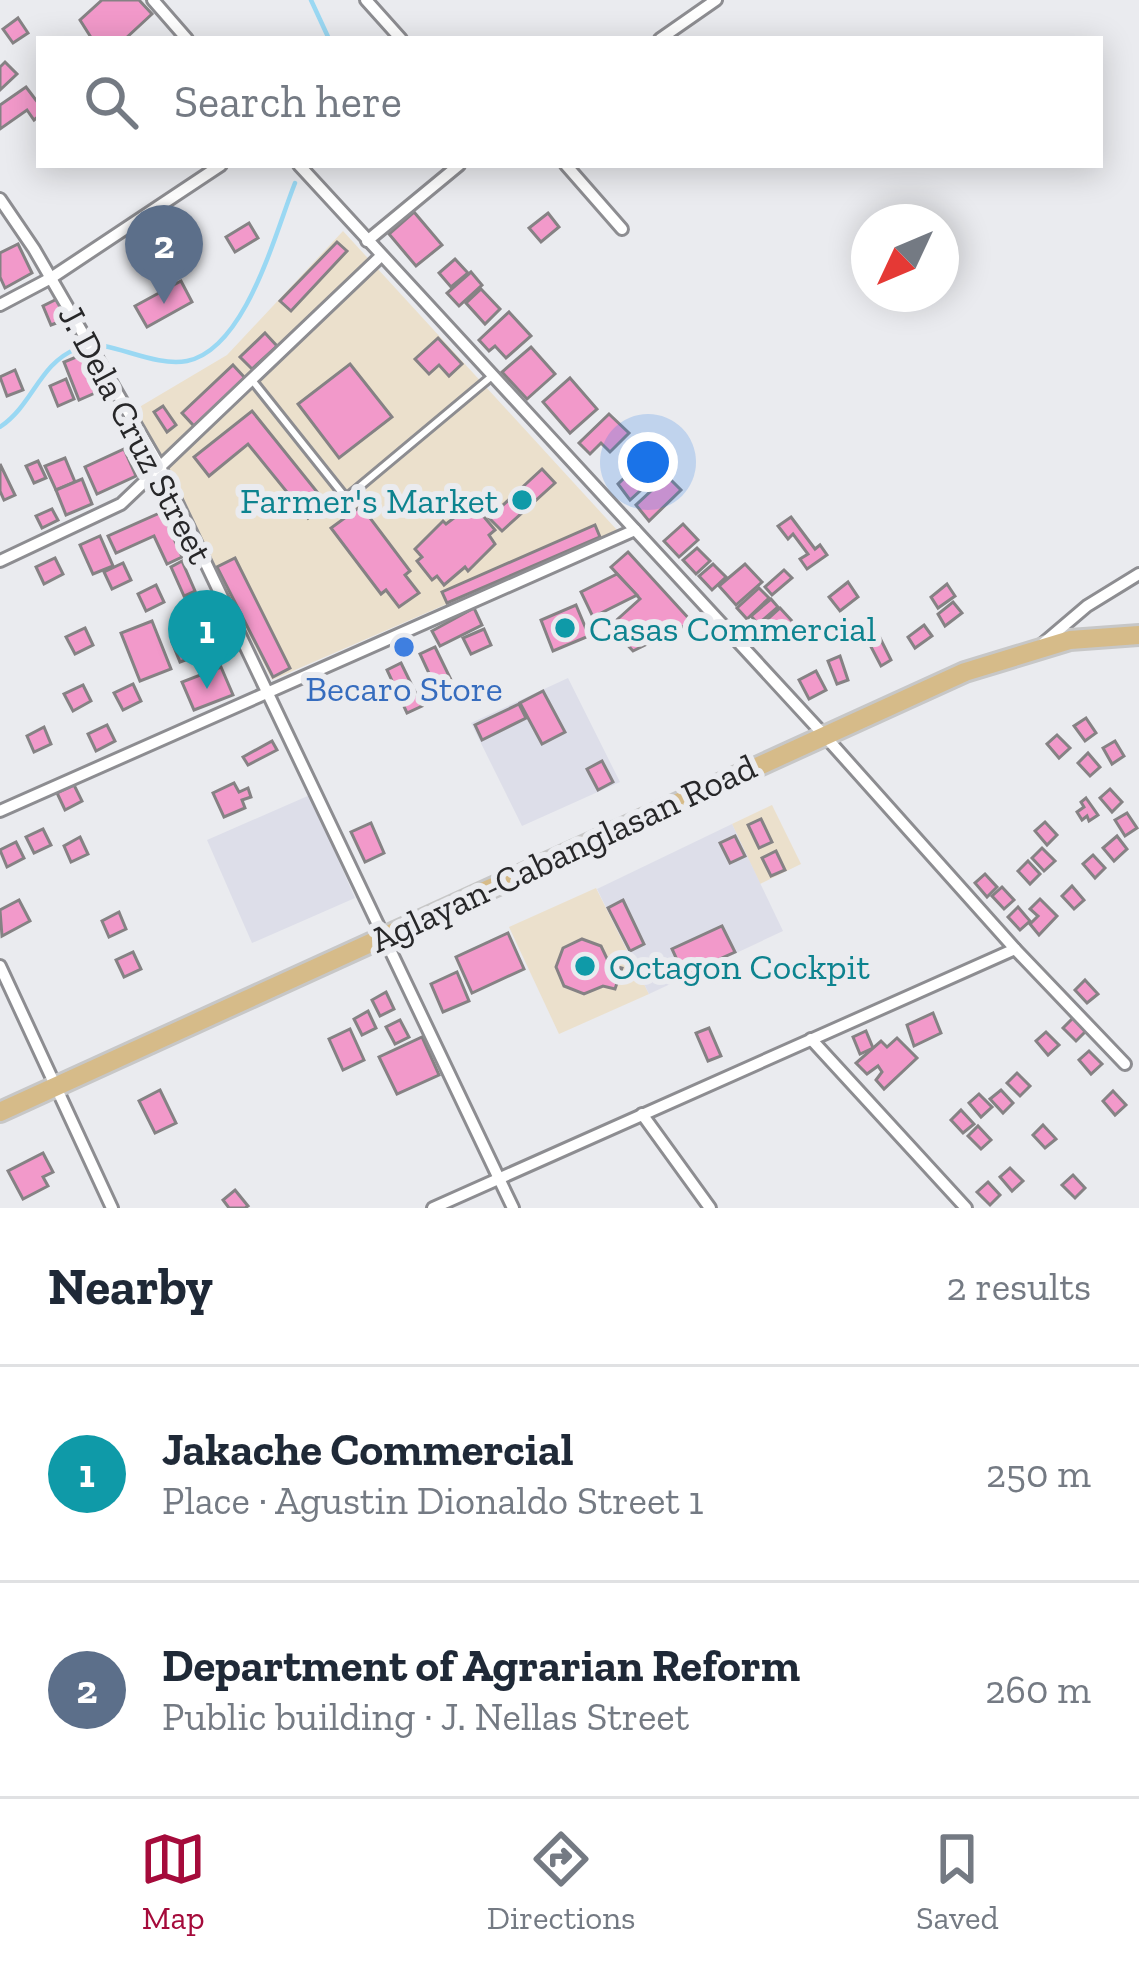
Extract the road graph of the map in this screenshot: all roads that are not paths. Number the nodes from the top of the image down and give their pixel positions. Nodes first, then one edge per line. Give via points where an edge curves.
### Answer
1 (153, 0) edge
2 (366, 0) edge
3 (716, 0) edge
4 (185, 36) edge
5 (398, 36) edge
6 (664, 36) edge
7 (216, 168) edge
8 (302, 168) edge
9 (455, 168) edge
10 (569, 168) edge
11 (0, 199) edge
12 (622, 229) dead end
13 (367, 242) junction
14 (381, 256) junction
15 (51, 278) junction
16 (0, 305) edge
17 (492, 376) junction
18 (252, 380) junction
19 (160, 467) junction
20 (635, 530) junction
21 (0, 561) edge
22 (1139, 574) edge
23 (1139, 635) edge
24 (1037, 648) junction
25 (268, 693) junction
26 (824, 734) junction
27 (0, 811) edge
28 (385, 935) junction
29 (1015, 949) junction
30 (0, 966) edge
31 (811, 1039) junction
32 (1125, 1064) dead end
33 (56, 1086) junction
34 (0, 1112) edge
35 (642, 1114) junction
36 (497, 1179) junction
37 (112, 1208) edge
38 (433, 1208) edge
39 (513, 1208) edge
40 (710, 1208) edge
41 (966, 1208) edge

1 - 4 street
2 - 5 street
3 - 6 street
7 - 15 street
8 - 13 street
9 - 13 street
10 - 12 street
11 - 15 street, J. Dela Cruz Street
13 - 14 street
14 - 17 street
14 - 18 street
15 - 16 street
15 - 19 street, J. Dela Cruz Street
17 - 18 lane via 346,498
17 - 20 street
18 - 19 street
19 - 21 street via 104,515
19 - 25 street, J. Dela Cruz Street
20 - 25 street
20 - 26 street
22 - 24 street
23 - 24 main road, Aglayan-Cabanglasan Road
24 - 26 main road, Aglayan-Cabanglasan Road
25 - 27 street
25 - 28 street, J. Dela Cruz Street
26 - 28 main road, Aglayan-Cabanglasan Road
26 - 29 street
28 - 33 main road, Aglayan-Cabanglasan Road
28 - 36 street, J. Dela Cruz Street
29 - 31 street
29 - 32 street
30 - 33 street
31 - 35 street
31 - 41 street
33 - 34 main road, Aglayan-Cabanglasan Road
33 - 37 street
35 - 36 street
35 - 40 street
36 - 38 street
36 - 39 street, J. Dela Cruz Street

